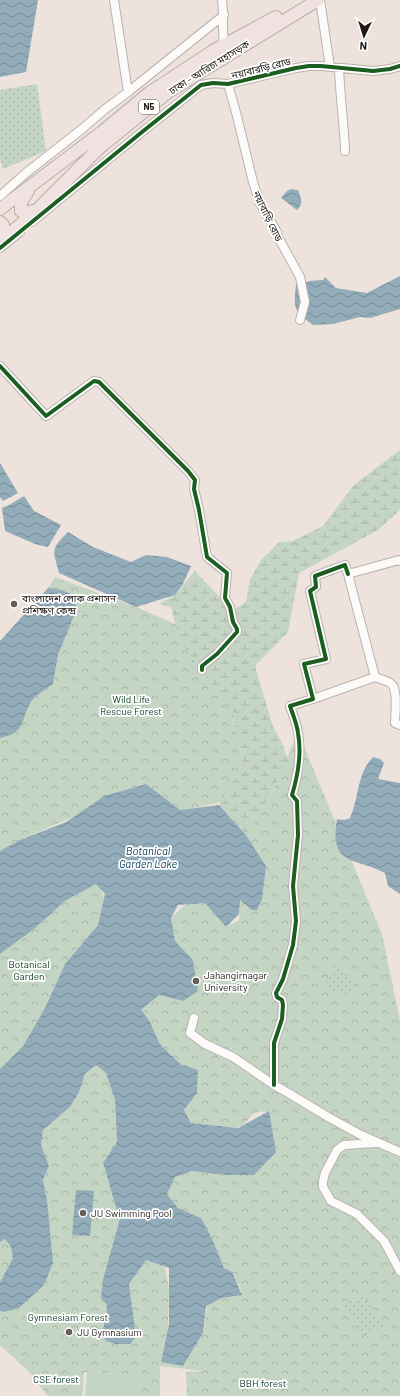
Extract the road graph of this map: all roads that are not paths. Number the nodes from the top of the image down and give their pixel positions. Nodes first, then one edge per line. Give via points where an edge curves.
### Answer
1 (114, 0) edge
2 (222, 0) edge
3 (304, 0) edge
4 (319, 0) edge
5 (224, 15) junction
6 (224, 46) junction
7 (330, 66) junction
8 (400, 66) edge
9 (339, 68) junction
10 (228, 84) junction
11 (128, 92) junction
12 (345, 151) dead end
13 (36, 183) junction
14 (0, 196) edge
15 (0, 209) edge
16 (37, 210) junction
17 (0, 222) edge
18 (0, 235) edge
19 (0, 239) edge
20 (0, 248) edge
21 (300, 320) dead end
22 (0, 366) edge
23 (400, 562) edge
24 (348, 574) junction
25 (202, 670) dead end
26 (375, 677) junction
27 (313, 699) junction
28 (400, 725) edge
29 (194, 1018) dead end
30 (274, 1086) junction
31 (380, 1144) junction
32 (400, 1152) edge
33 (400, 1271) edge

1 - 11 street
2 - 5 street
3 - 6 highway, ঢাকা - আরিচা মহাসড়ক / N5
4 - 7 street
4 - 16 highway, ঢাকা - আরিচা মহাসড়ক / N5 via 168,92 99,148
5 - 6 street
5 - 11 street
6 - 13 highway, ঢাকা - আরিচা মহাসড়ক / N5 via 149,93
7 - 9 street, নয়াবারড়ি রোড
7 - 10 street, নয়াবারড়ি রোড via 296,68
8 - 9 street, নয়াবারড়ি রোড via 373,71
9 - 12 street
10 - 20 street, নয়াবারড়ি রোড via 202,85
10 - 21 street, নয়াবাড়ি রোড via 260,203 300,277 306,302
11 - 14 street
13 - 15 highway, ঢাকা - আরিচা মহাসড়ক / N5
13 - 16 highway via 24,195 20,207 25,213
16 - 19 highway, ঢাকা - আরিচা মহাসড়ক / N5
17 - 18 highway via 3,226
22 - 25 street via 46,416 94,381 98,382 195,480 194,489 207,557 228,572 225,598 237,629 237,632 202,666
23 - 24 street via 399,560
24 - 26 street
24 - 27 street via 345,565 315,576 316,587 310,591 326,659 304,664
26 - 27 street
26 - 28 street via 394,687 395,723
27 - 30 street via 290,706 299,743 299,764 292,795 297,800 298,811 292,886 296,921 293,945 276,993 283,1006 282,1019 274,1043
29 - 30 street via 190,1033 205,1044 233,1057
30 - 31 street
31 - 32 street
31 - 33 street via 344,1145 337,1150 322,1181 331,1201 357,1214 384,1241

